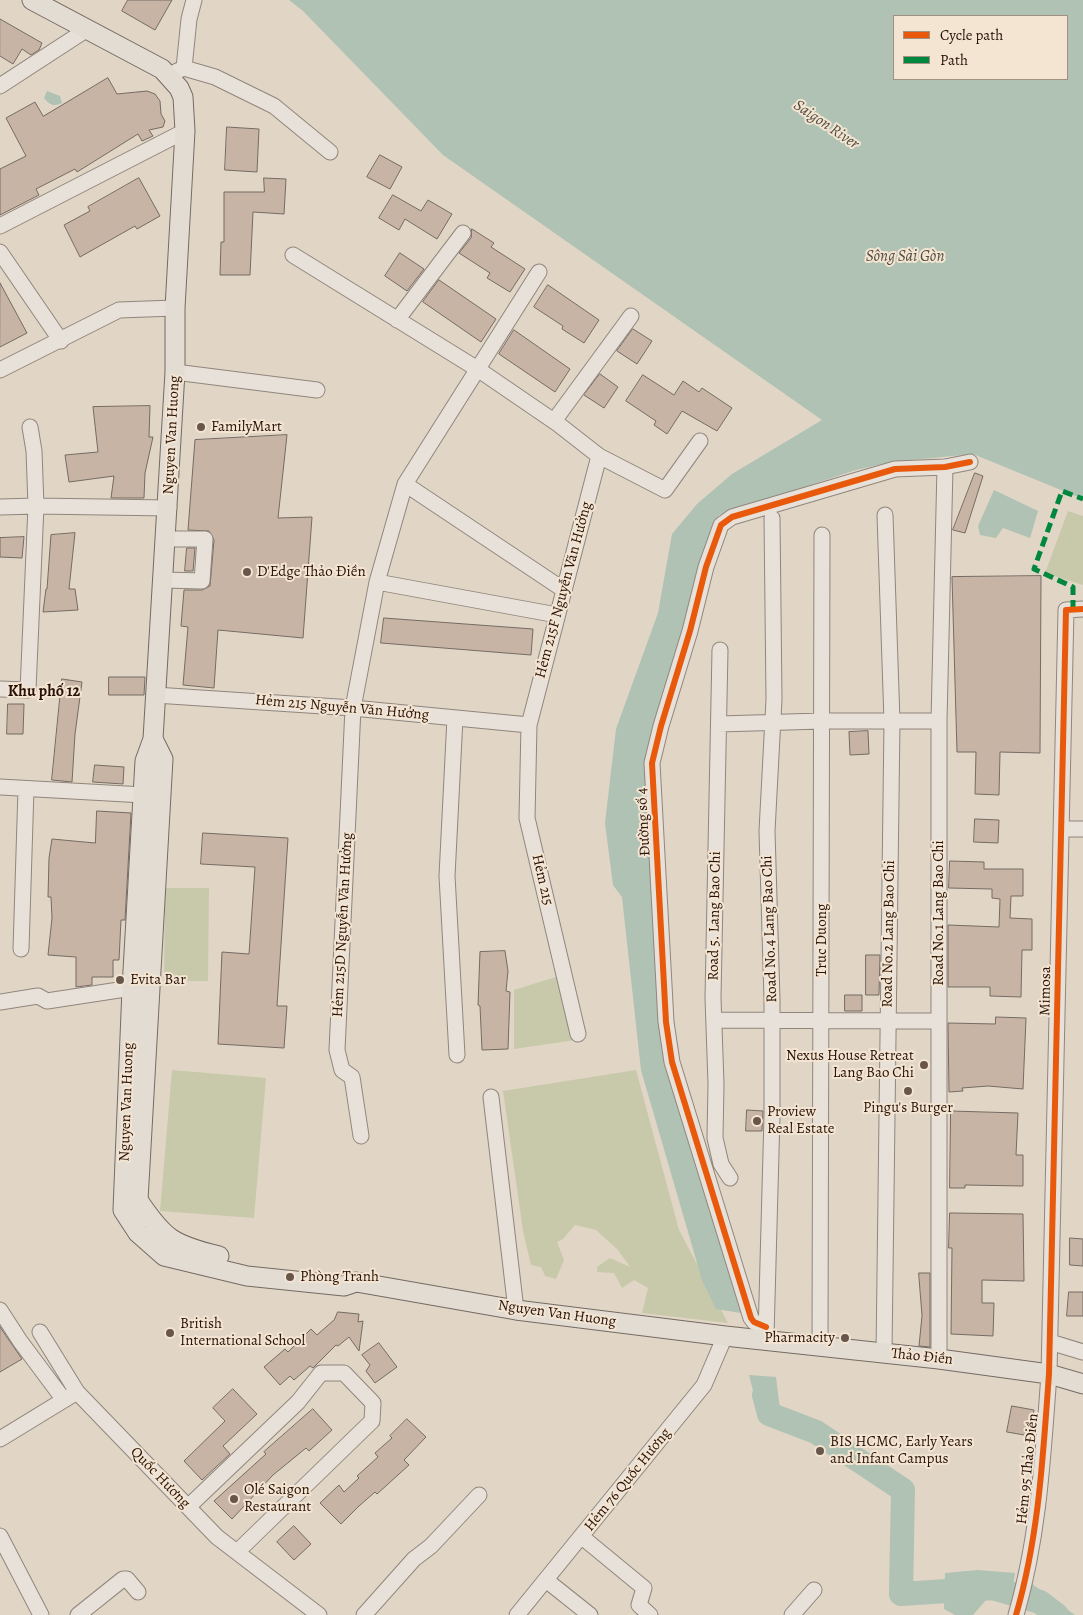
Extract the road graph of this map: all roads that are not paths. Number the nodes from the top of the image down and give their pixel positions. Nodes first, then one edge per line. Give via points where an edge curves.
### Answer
1 (32, 0) edge
2 (194, 0) edge
3 (86, 30) junction
4 (177, 72) junction
5 (0, 86) edge
6 (185, 131) junction
7 (330, 152) dead end
8 (0, 226) edge
9 (463, 233) dead end
10 (0, 252) edge
11 (292, 255) dead end
12 (539, 272) dead end
13 (174, 308) junction
14 (631, 316) dead end
15 (397, 320) junction
16 (61, 341) junction
17 (0, 370) edge
18 (479, 370) junction
19 (175, 372) junction
20 (317, 390) dead end
21 (554, 421) junction
22 (30, 427) dead end
23 (700, 441) dead end
24 (599, 456) junction
25 (970, 462) dead end
26 (945, 467) junction
27 (405, 484) junction
28 (36, 506) junction
29 (0, 507) edge
30 (169, 508) junction
31 (773, 509) junction
32 (885, 515) dead end
33 (822, 534) dead end
34 (166, 539) junction
35 (164, 580) junction
36 (377, 582) junction
37 (564, 590) junction
38 (1074, 606) edge
39 (557, 615) junction
40 (720, 650) dead end
41 (0, 689) edge
42 (156, 695) junction
43 (353, 708) junction
44 (455, 718) junction
45 (822, 721) junction
46 (892, 721) junction
47 (939, 721) junction
48 (772, 722) junction
49 (719, 724) junction
50 (529, 725) junction
51 (153, 739) junction
52 (0, 787) edge
53 (26, 789) junction
54 (144, 796) junction
55 (1083, 829) edge
56 (1062, 830) junction
57 (148, 876) junction
58 (21, 949) dead end
59 (132, 988) junction
60 (0, 1002) edge
61 (714, 1020) junction
62 (772, 1020) junction
63 (821, 1020) junction
64 (888, 1020) junction
65 (939, 1021) junction
66 (578, 1034) dead end
67 (457, 1055) dead end
68 (491, 1096) dead end
69 (361, 1136) dead end
70 (730, 1178) dead end
71 (356, 1282) junction
72 (0, 1310) edge
73 (516, 1310) junction
74 (40, 1332) dead end
75 (725, 1336) junction
76 (764, 1336) junction
77 (1050, 1342) junction
78 (820, 1346) junction
79 (1083, 1352) edge
80 (884, 1353) junction
81 (939, 1359) junction
82 (1049, 1374) junction
83 (1083, 1384) edge
84 (71, 1396) junction
85 (0, 1440) edge
86 (479, 1495) dead end
87 (188, 1507) junction
88 (0, 1536) edge
89 (582, 1537) junction
90 (238, 1552) junction
91 (546, 1580) junction
92 (814, 1590) dead end
93 (138, 1592) dead end
94 (1017, 1613) edge
95 (41, 1615) edge
96 (78, 1615) edge
97 (319, 1615) edge
98 (364, 1615) edge
99 (517, 1615) edge
100 (590, 1615) edge
101 (650, 1615) edge
102 (792, 1615) edge

1 - 3 main road
2 - 4 street
3 - 4 main road via 162,69
3 - 5 street
4 - 6 main road, Nguyen Van Huong
4 - 7 street via 215,77 274,106
6 - 8 street
6 - 13 main road, Nguyen Van Huong
9 - 15 street
10 - 16 street
11 - 15 street
12 - 18 street, Hẻm 215D Nguyễn Văn Hưởng
13 - 16 street via 119,310
13 - 19 main road, Nguyen Van Huong
14 - 21 street
15 - 18 street
16 - 17 street
18 - 21 street
18 - 27 street, Hẻm 215D Nguyễn Văn Hưởng
19 - 20 street
19 - 30 main road, Nguyen Van Huong
21 - 24 street
22 - 28 street
23 - 24 street via 665,490
24 - 37 street, Hẻm 215F Nguyễn Văn Hưởng
25 - 26 street
26 - 31 street via 895,469
26 - 47 street, Road No.1 Lang Bao Chi
27 - 36 street, Hẻm 215D Nguyễn Văn Hưởng
27 - 37 street
28 - 29 street
28 - 30 street
28 - 41 street via 28,690
30 - 34 main road, Nguyen Van Huong
31 - 48 street, Road No.4 Lang Bao Chi
31 - 76 street, Đường số 4 via 732,517 721,524 706,566 652,763 666,1022 672,1062 751,1318
32 - 46 street, Road No.2 Lang Bao Chi
33 - 45 street, Truc Duong
34 - 35 main road, Nguyen Van Huong
34 - 35 street via 205,539 202,581
35 - 42 main road, Nguyen Van Huong
36 - 39 street
36 - 43 street, Hẻm 215D Nguyễn Văn Hưởng
37 - 39 street, Hẻm 215F Nguyễn Văn Hưởng
38 - 56 street, Mimosa
39 - 50 street, Hẻm 215F Nguyễn Văn Hưởng
40 - 49 street, Road 5. Lang Bao Chi
42 - 43 street, Hẻm 215 Nguyễn Văn Hưởng
42 - 51 main road, Nguyen Van Huong
43 - 44 street, Hẻm 215 Nguyễn Văn Hưởng
43 - 69 street, Hẻm 215D Nguyễn Văn Hưởng via 337,1050 342,1070 352,1077
44 - 50 street, Hẻm 215 Nguyễn Văn Hưởng
44 - 67 street via 447,876
45 - 46 street
45 - 48 street
45 - 63 street, Truc Duong
46 - 47 street
46 - 64 street, Road No.2 Lang Bao Chi
47 - 65 street, Road No.1 Lang Bao Chi
48 - 49 street
48 - 62 street, Road No.4 Lang Bao Chi via 767,831
49 - 61 street, Road 5. Lang Bao Chi
50 - 66 street, Hẻm 215 via 527,818
51 - 54 main road, Nguyen Van Huong via 145,760
51 - 57 main road, Nguyen Van Huong via 163,759
52 - 53 street
53 - 54 street
53 - 58 street
54 - 57 main road, Nguyen Van Huong
55 - 56 street
56 - 77 street, Mimosa
57 - 59 main road, Nguyen Van Huong
57 - 71 main road, Nguyen Van Huong via 138,1200 166,1236 178,1245 247,1263 348,1275
59 - 60 street via 47,1000 38,996
59 - 71 main road, Nguyen Van Huong via 123,1210 138,1233 164,1256 247,1276 344,1286
61 - 62 street
61 - 70 street, Road 5. Lang Bao Chi via 715,1138 721,1164
62 - 63 street
62 - 76 street, Road No.4 Lang Bao Chi
63 - 64 street
63 - 78 street, Truc Duong
64 - 65 street
64 - 80 street, Road No.2 Lang Bao Chi
65 - 81 street, Road No.1 Lang Bao Chi
68 - 73 street
71 - 73 main road, Nguyen Van Huong
72 - 84 street via 20,1341
73 - 75 main road, Nguyen Van Huong
74 - 84 street
75 - 76 main road, Nguyen Van Huong
75 - 89 street, Hẻm 76 Quốc Hương via 704,1385
76 - 78 main road, Thảo Điền
77 - 79 street
77 - 82 street, Mimosa
78 - 80 main road, Thảo Điền
80 - 81 main road, Thảo Điền
81 - 82 main road, Thảo Điền
82 - 83 main road, Thảo Điền
82 - 94 street, Hẻm 95 Thảo Điền via 1030,1566
84 - 85 street
84 - 87 street, Quốc Hương
86 - 98 street via 431,1546 414,1559
87 - 90 street, Quốc Hương via 217,1537
87 - 90 street via 298,1402 321,1373 344,1374 373,1403 372,1421
88 - 95 street
89 - 91 street, Hẻm 76 Quốc Hương
89 - 101 street via 644,1588 639,1605
90 - 97 street, Quốc Hương
91 - 99 street, Hẻm 76 Quốc Hương
91 - 100 street
92 - 102 street
93 - 96 street via 127,1579 123,1579

